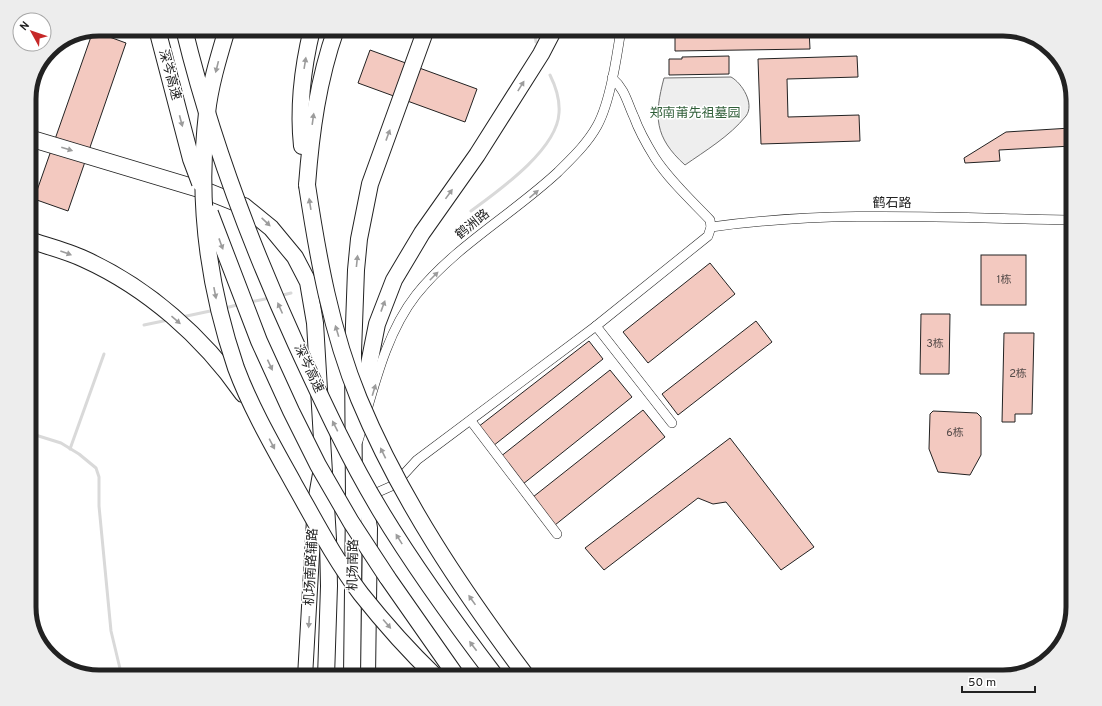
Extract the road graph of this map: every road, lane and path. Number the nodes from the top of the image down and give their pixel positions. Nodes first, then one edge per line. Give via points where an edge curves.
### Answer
1 (158, 36) edge
2 (186, 36) edge
3 (225, 36) edge
4 (311, 36) edge
5 (334, 36) edge
6 (424, 36) edge
7 (431, 36) edge
8 (550, 36) edge
9 (620, 36) edge
10 (414, 63) junction
11 (612, 78) junction
12 (36, 140) edge
13 (307, 185) junction
14 (1066, 220) edge
15 (711, 227) junction
16 (36, 242) edge
17 (596, 326) junction
18 (254, 410) junction
19 (471, 421) junction
20 (672, 423) dead end
21 (354, 454) junction
22 (322, 457) junction
23 (366, 497) junction
24 (557, 534) dead end
25 (305, 670) edge
26 (326, 670) edge
27 (352, 670) edge
28 (368, 670) edge
29 (430, 670) edge
30 (451, 670) edge
31 (491, 670) edge
32 (522, 670) edge

1 -> 30 highway, 深岑高速, bridge via 191,159 221,246 259,341 291,411 351,522
31 -> 2 highway, 深岑高速, bridge via 379,509 319,393 248,234 217,146
3 -> 18 highway, bridge via 207,112 203,185 205,226 218,304 237,369
13 -> 4 highway via 301,108
13 -> 5 highway via 315,109
6 - 10 highway
7 - 10 highway
21 -> 8 highway via 371,349 394,280 422,233 477,155
9 - 11 street, 鹤洲路
21 -> 10 highway via 354,352 359,239 370,184
11 - 15 street via 625,93 633,117 655,159 673,182 710,220
21 -> 11 street, 鹤洲路 via 388,348 396,328 416,295 451,260 538,190 587,142 598,124
12 -> 22 highway, 机场南路 via 229,199 244,206 272,228 295,257 308,282 311,295 315,323
32 -> 13 highway, bridge via 445,563 382,450 359,398 336,329 319,264
14 - 15 street, 鹤石路 via 886,217 756,221
15 - 17 street via 708,236
16 -> 18 highway, bridge via 84,259 116,276 160,306 209,351 227,371
17 - 19 street
17 - 20 street
18 -> 29 highway, bridge via 336,558 385,622
19 - 23 street via 417,460 394,485
19 - 24 street
21 - 23 main road
21 - 27 highway, 机场南路
22 -> 25 main road, 机场南路辅路 via 315,502
22 - 26 highway, 机场南路 via 329,586
23 - 28 main road via 370,528

